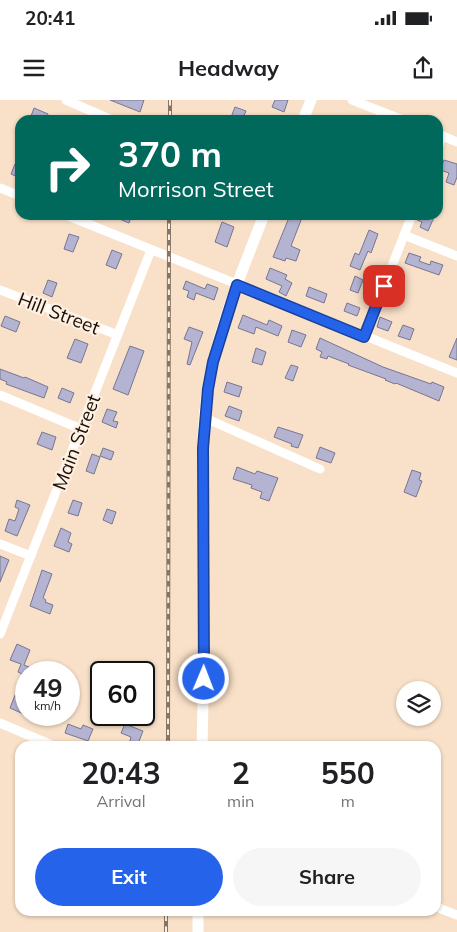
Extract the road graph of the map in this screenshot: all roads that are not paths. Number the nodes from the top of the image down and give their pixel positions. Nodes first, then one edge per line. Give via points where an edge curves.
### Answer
1 (66, 100) edge
2 (312, 100) edge
3 (352, 100) edge
4 (100, 115) edge
5 (305, 115) edge
6 (390, 115) edge
7 (443, 136) edge
8 (457, 142) edge
9 (0, 188) edge
10 (15, 194) edge
11 (78, 220) edge
12 (262, 220) edge
13 (410, 220) edge
14 (404, 234) junction
15 (151, 250) junction
16 (457, 256) edge
17 (237, 285) junction
18 (0, 290) edge
19 (118, 335) junction
20 (364, 337) junction
21 (457, 373) edge
22 (0, 395) edge
23 (205, 418) junction
24 (81, 429) junction
25 (320, 469) dead end
26 (0, 544) edge
27 (31, 556) junction
28 (0, 634) edge
29 (0, 723) edge
30 (42, 741) edge
31 (202, 741) edge
32 (441, 909) edge
33 (198, 916) edge
34 (457, 916) edge
35 (198, 932) edge

1 - 4 street
2 - 5 main road
3 - 6 street
7 - 8 street
9 - 10 street
11 - 15 street
12 - 17 main road
13 - 14 street
14 - 16 street
14 - 20 street
15 - 17 street
15 - 19 street, Main Street
17 - 20 street
17 - 23 main road via 213,362
18 - 19 street, Hill Street
19 - 24 street, Main Street
20 - 21 street
22 - 24 street
23 - 25 street
23 - 31 main road
24 - 27 street, Main Street
26 - 27 street
27 - 28 street, Main Street
29 - 30 street
32 - 34 street
33 - 35 main road

